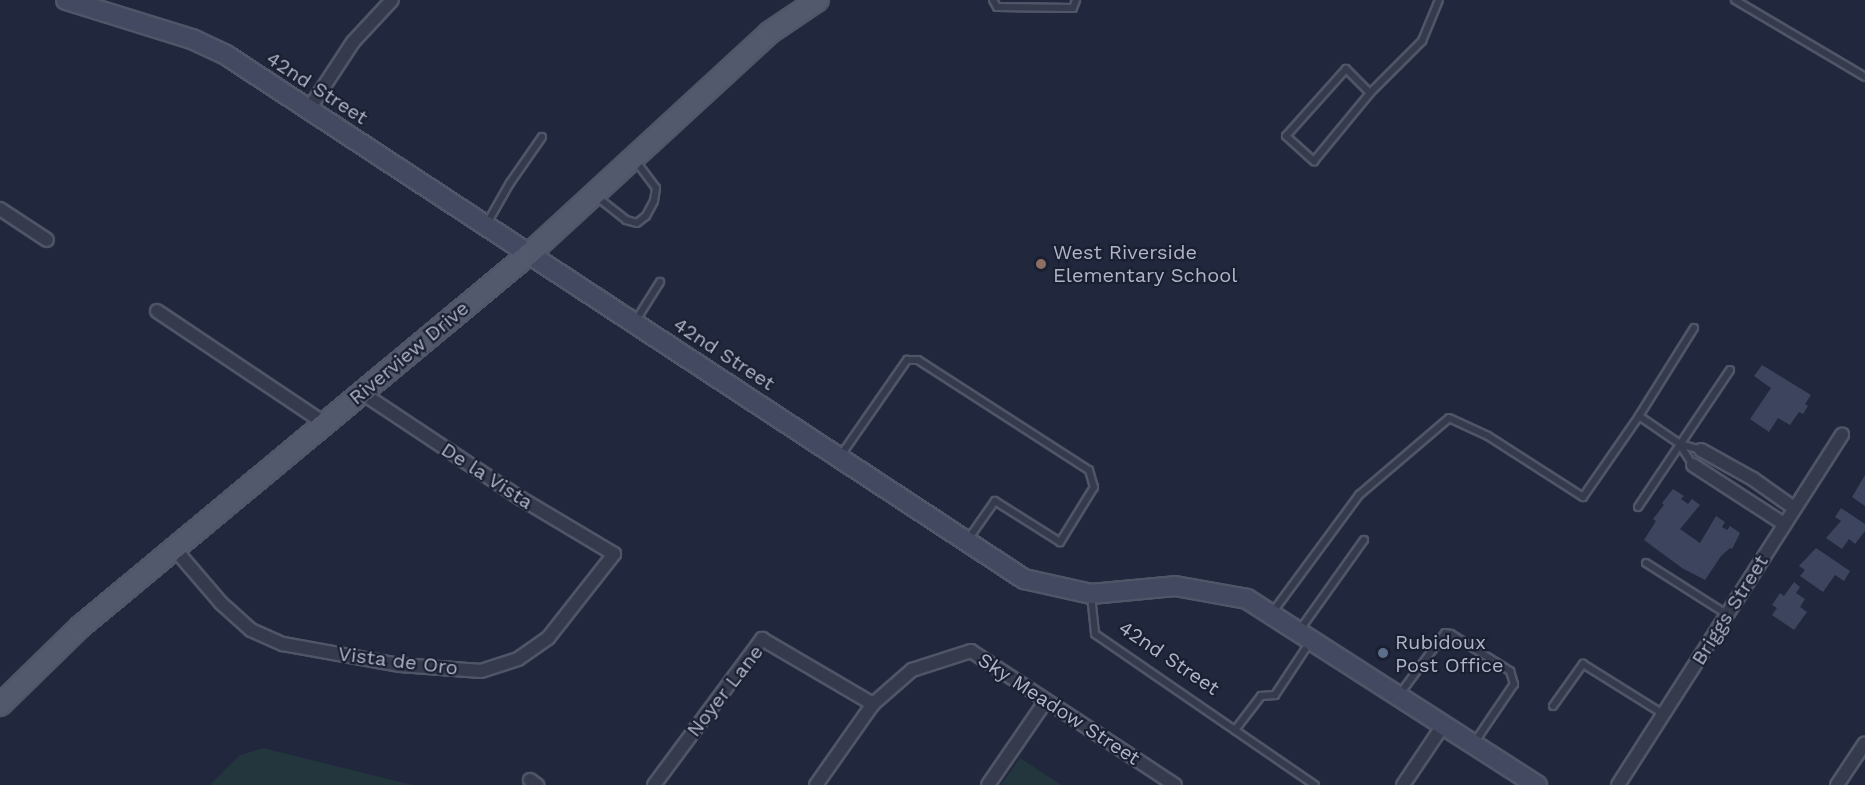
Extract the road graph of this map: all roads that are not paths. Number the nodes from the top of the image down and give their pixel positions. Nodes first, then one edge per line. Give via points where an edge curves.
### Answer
1 (66, 0) edge
2 (392, 0) edge
3 (818, 0) edge
4 (993, 0) edge
5 (1076, 0) edge
6 (1439, 0) edge
7 (1735, 0) edge
8 (1865, 77) edge
9 (1370, 93) junction
10 (309, 109) junction
11 (542, 137) dead end
12 (633, 157) junction
13 (593, 194) junction
14 (0, 209) edge
15 (486, 226) junction
16 (46, 240) dead end
17 (529, 254) junction
18 (660, 282) dead end
19 (157, 311) dead end
20 (634, 323) junction
21 (1694, 328) dead end
22 (1730, 370) dead end
23 (362, 393) junction
24 (1639, 416) junction
25 (324, 423) junction
26 (1842, 435) dead end
27 (1680, 444) junction
28 (1701, 450) joint
29 (840, 456) junction
30 (1693, 465) joint
31 (1734, 468) junction
32 (1723, 484) junction
33 (1638, 507) dead end
34 (1794, 508) junction
35 (1784, 524) junction
36 (1364, 540) dead end
37 (967, 542) junction
38 (173, 547) junction
39 (614, 554) joint
40 (1646, 563) dead end
41 (1091, 594) junction
42 (1272, 614) junction
43 (1728, 615) junction
44 (1305, 635) junction
45 (1398, 695) junction
46 (1046, 702) junction
47 (873, 704) junction
48 (0, 705) edge
49 (1553, 706) dead end
50 (1664, 715) junction
51 (1444, 724) junction
52 (1235, 730) junction
53 (1865, 743) edge
54 (1474, 744) junction
55 (654, 785) edge
56 (816, 785) edge
57 (988, 785) edge
58 (1175, 785) edge
59 (1315, 785) edge
60 (1403, 785) edge
61 (1537, 785) edge
62 (1618, 785) edge
63 (1837, 785) edge

1 - 10 street, 42nd Street via 192,39
2 - 10 street via 354,42
3 - 12 main road, Riverview Drive via 769,33
4 - 5 lane via 998,7 1073,8
6 - 9 lane via 1422,41
7 - 8 lane
9 - 9 lane via 1346,69 1286,136 1314,161
10 - 15 street, 42nd Street
11 - 15 lane
12 - 13 main road, Riverview Drive
12 - 13 lane via 656,188 646,216 637,223 626,220
13 - 17 main road, Riverview Drive
14 - 16 street
15 - 17 street, 42nd Street
17 - 20 street, 42nd Street
17 - 23 main road, Riverview Drive
18 - 20 lane
19 - 25 street
20 - 29 street, 42nd Street
21 - 24 lane
22 - 27 lane
23 - 25 main road, Riverview Drive
23 - 39 street, De la Vista via 520,498
24 - 27 lane
24 - 42 lane via 1583,496 1488,436 1449,418 1359,495
25 - 38 main road, Riverview Drive
26 - 34 street, Briggs Street
27 - 28 lane
27 - 30 lane
27 - 33 lane
28 - 31 street
29 - 37 street, 42nd Street
29 - 37 lane via 907,360 918,360 1089,470 1094,487 1060,542 995,501
30 - 32 street
31 - 32 street
31 - 34 street
32 - 35 street
34 - 35 street, Briggs Street
35 - 43 street, Briggs Street
36 - 44 lane
37 - 41 street, 42nd Street via 1024,579
38 - 39 street, Vista de Oro via 221,603 251,630 283,644 400,665 481,671 518,659 548,638
38 - 48 main road, Riverview Drive
40 - 43 lane
41 - 42 street via 1175,586 1247,599
41 - 52 lane, 42nd Street via 1095,634
42 - 44 street
43 - 50 street, Briggs Street
44 - 45 street
44 - 52 lane via 1275,695 1261,696
45 - 51 street
45 - 54 lane via 1445,633 1451,633 1510,671 1514,684
46 - 47 street, Sky Meadow Street via 971,651 912,670
46 - 57 street
46 - 58 street, Sky Meadow Street
47 - 55 street, Noyer Lane via 762,639
47 - 56 street, Sky Meadow Street
49 - 50 lane via 1583,664
50 - 62 street, Briggs Street
51 - 54 street
51 - 60 street
52 - 59 lane, 42nd Street
53 - 63 street
54 - 61 street

